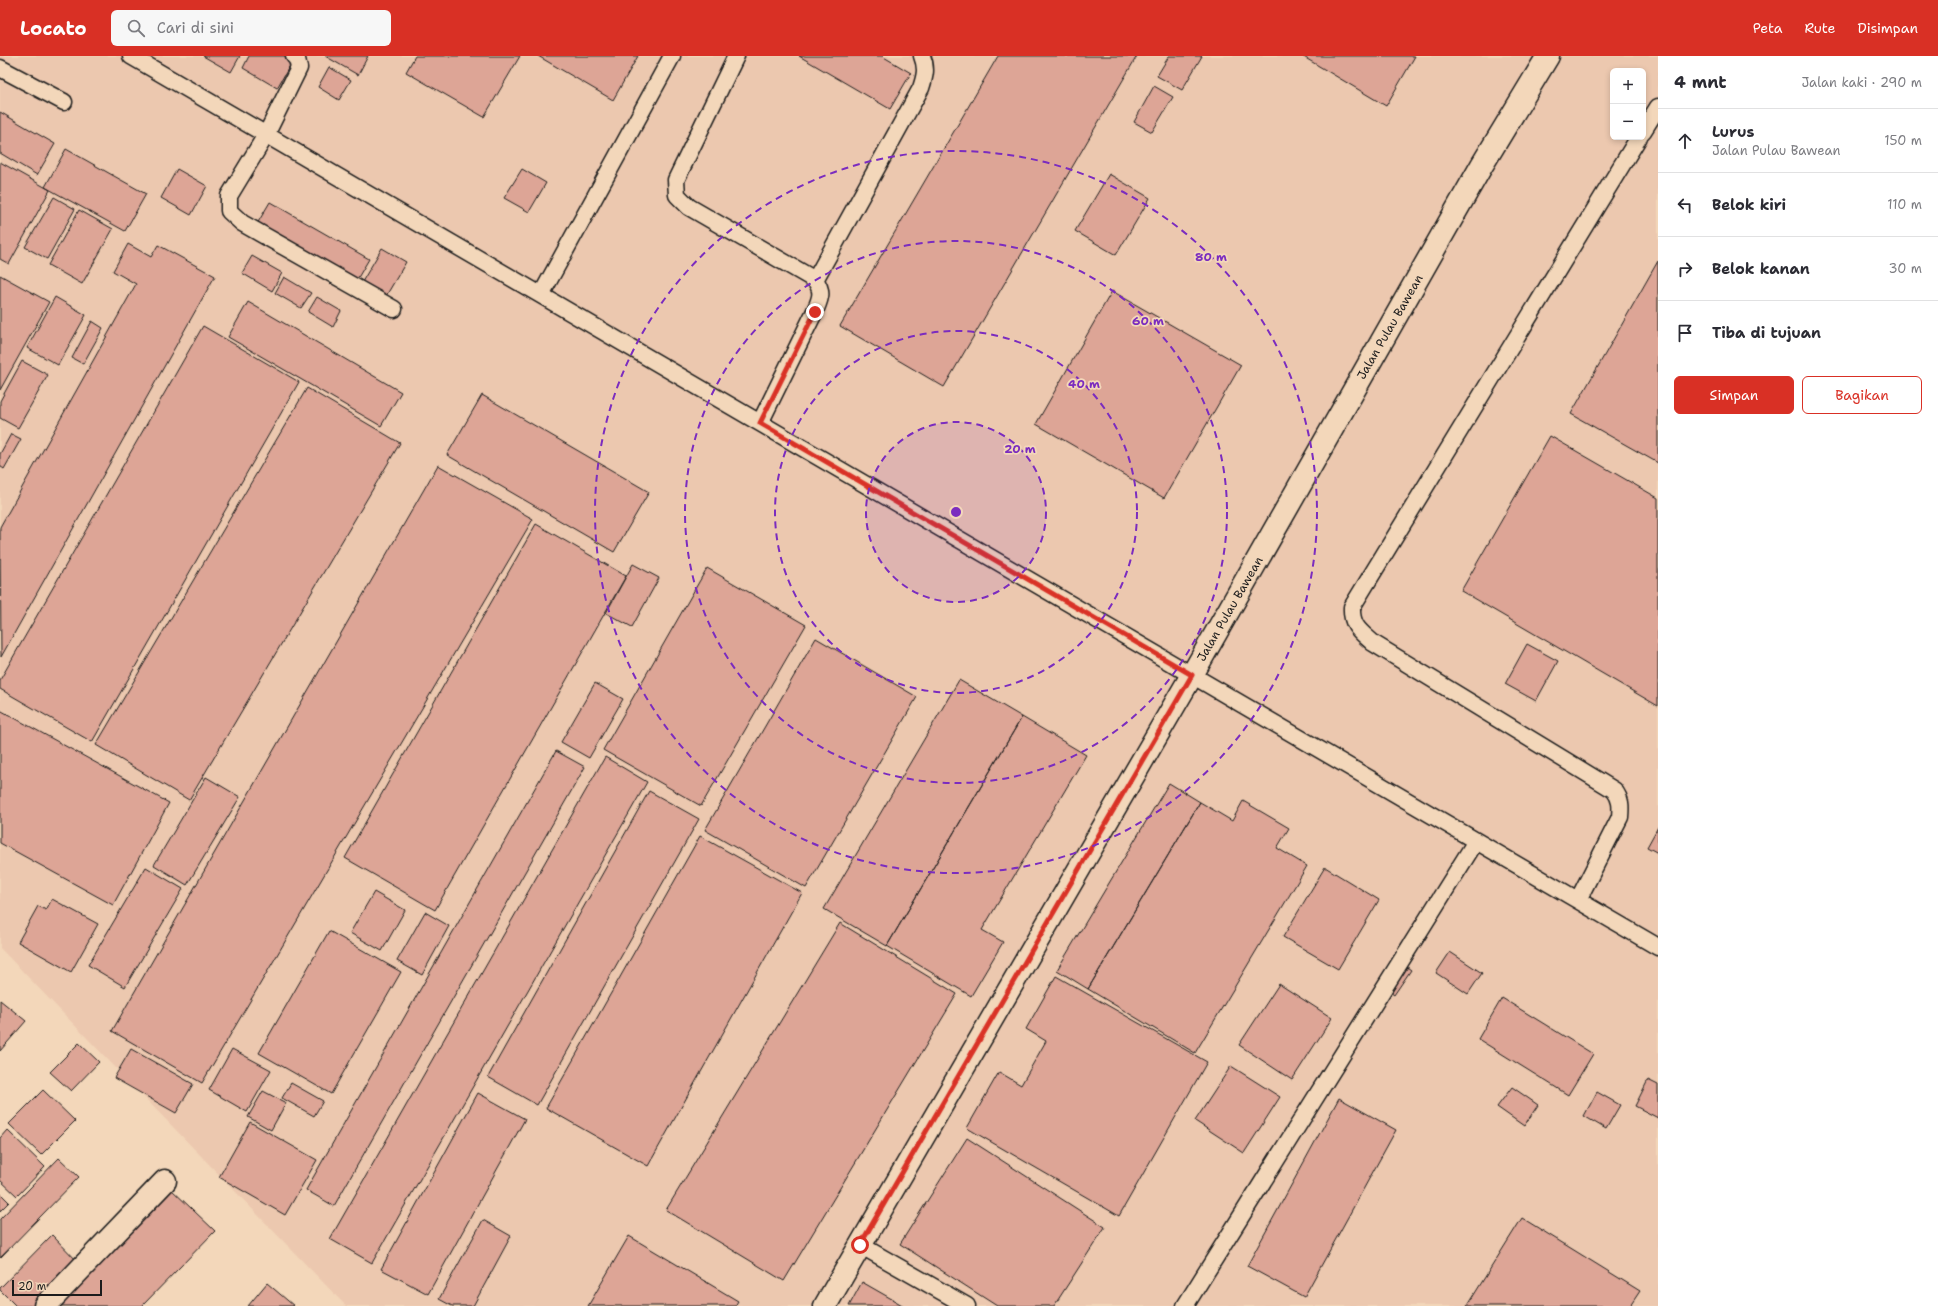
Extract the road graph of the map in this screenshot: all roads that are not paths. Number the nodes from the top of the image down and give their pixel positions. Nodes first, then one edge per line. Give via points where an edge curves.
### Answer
1 (131, 56) edge
2 (294, 56) edge
3 (672, 56) edge
4 (736, 56) edge
5 (922, 56) edge
6 (1548, 56) edge
7 (0, 68) edge
8 (64, 102) dead end
9 (1658, 107) edge
10 (1646, 126) edge
11 (266, 135) junction
12 (1638, 140) edge
13 (815, 280) junction
14 (541, 295) junction
15 (394, 309) dead end
16 (760, 423) junction
17 (1192, 675) junction
18 (1476, 841) junction
19 (1578, 900) junction
20 (1658, 947) edge
21 (165, 1181) dead end
22 (860, 1245) junction
23 (45, 1306) edge
24 (825, 1306) edge
25 (967, 1306) edge
26 (1185, 1306) edge

1 - 11 lane
2 - 11 lane via 299,68
3 - 14 lane
4 - 13 lane via 676,180 677,195 689,207
5 - 13 lane via 925,76 921,88
6 - 17 street, Jalan Pulau Bawean via 1482,165
7 - 8 lane
9 - 10 lane
11 - 14 lane
11 - 15 lane via 229,196 229,211 242,223
12 - 19 lane via 1352,608 1352,618 1357,628 1373,643 1614,790 1621,807 1620,817
13 - 16 lane via 822,293 815,312
14 - 16 lane
16 - 17 lane
17 - 18 lane
17 - 22 street, Jalan Pulau Bawean
18 - 19 lane
18 - 26 lane
19 - 20 lane
21 - 23 street
22 - 24 street, Jalan Pulau Bawean
22 - 25 lane

